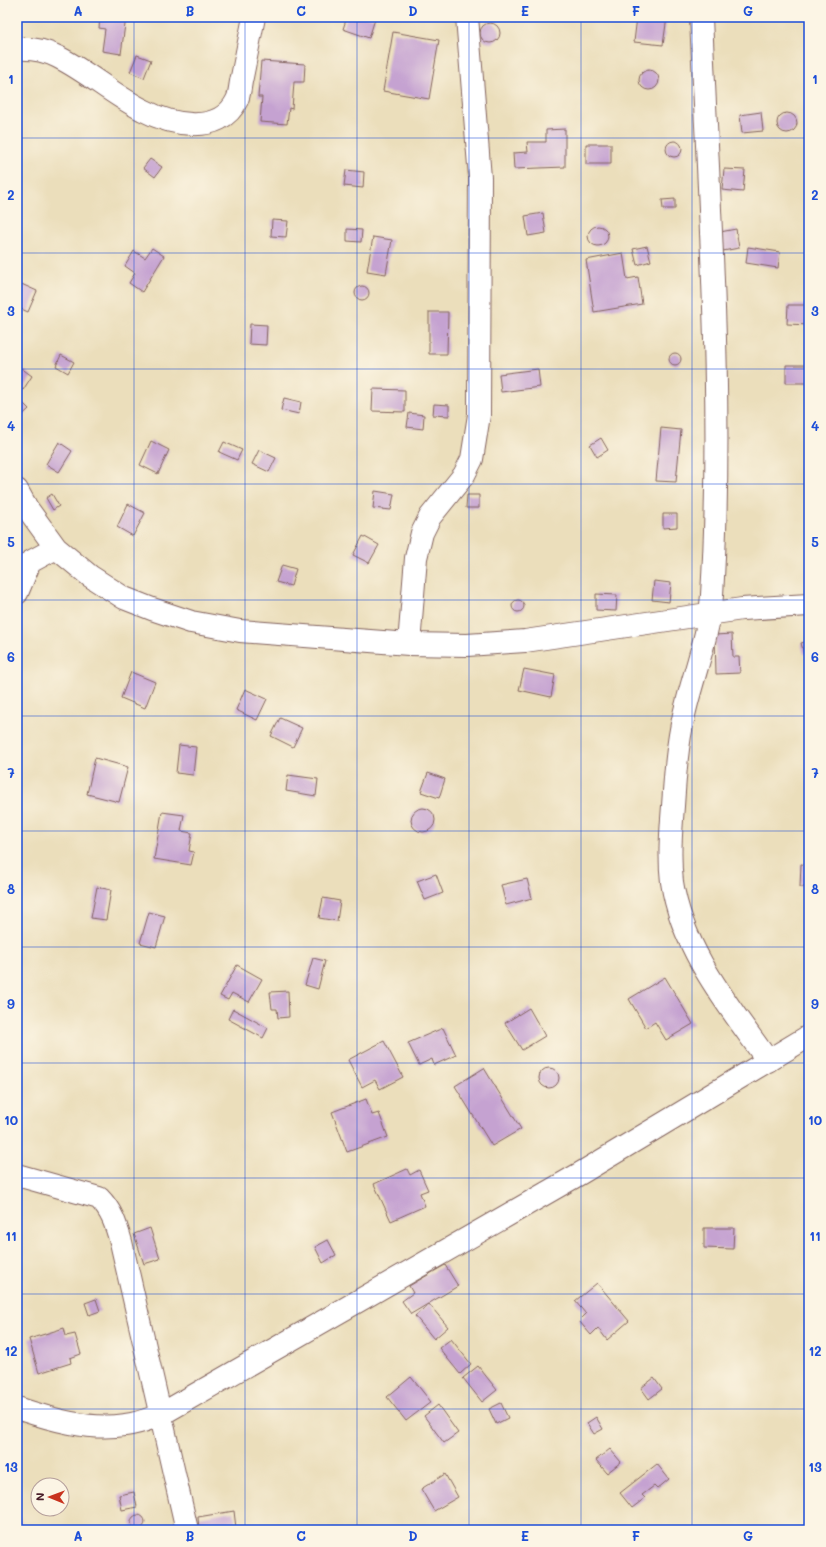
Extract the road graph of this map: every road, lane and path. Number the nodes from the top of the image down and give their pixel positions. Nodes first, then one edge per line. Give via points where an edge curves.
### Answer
1 (254, 17) edge
2 (467, 17) edge
3 (701, 17) edge
4 (17, 49) edge
5 (17, 490) edge
6 (56, 548) junction
7 (24, 564) edge
8 (17, 593) edge
9 (809, 605) edge
10 (711, 613) junction
11 (408, 644) junction
12 (809, 1036) edge
13 (768, 1061) junction
14 (17, 1175) edge
15 (17, 1408) edge
16 (160, 1415) junction
17 (187, 1530) edge

1 - 4 street via 237,100 227,115 211,124 192,124 164,119 143,110 59,57 30,48
2 - 11 street via 480,178 479,415 472,459 464,475 430,517 422,533 416,558
3 - 10 street via 718,435
5 - 6 street via 26,508
6 - 7 street
6 - 11 street via 90,576 124,598 191,622 240,631
7 - 8 street
9 - 10 street
10 - 11 street via 525,641 467,645
10 - 13 street via 683,717 676,766 671,837 672,882 679,910 706,973
12 - 13 street
13 - 16 street via 581,1173
14 - 16 street via 99,1198 108,1206 121,1242
15 - 16 street via 44,1417 96,1426 125,1425
16 - 17 street

